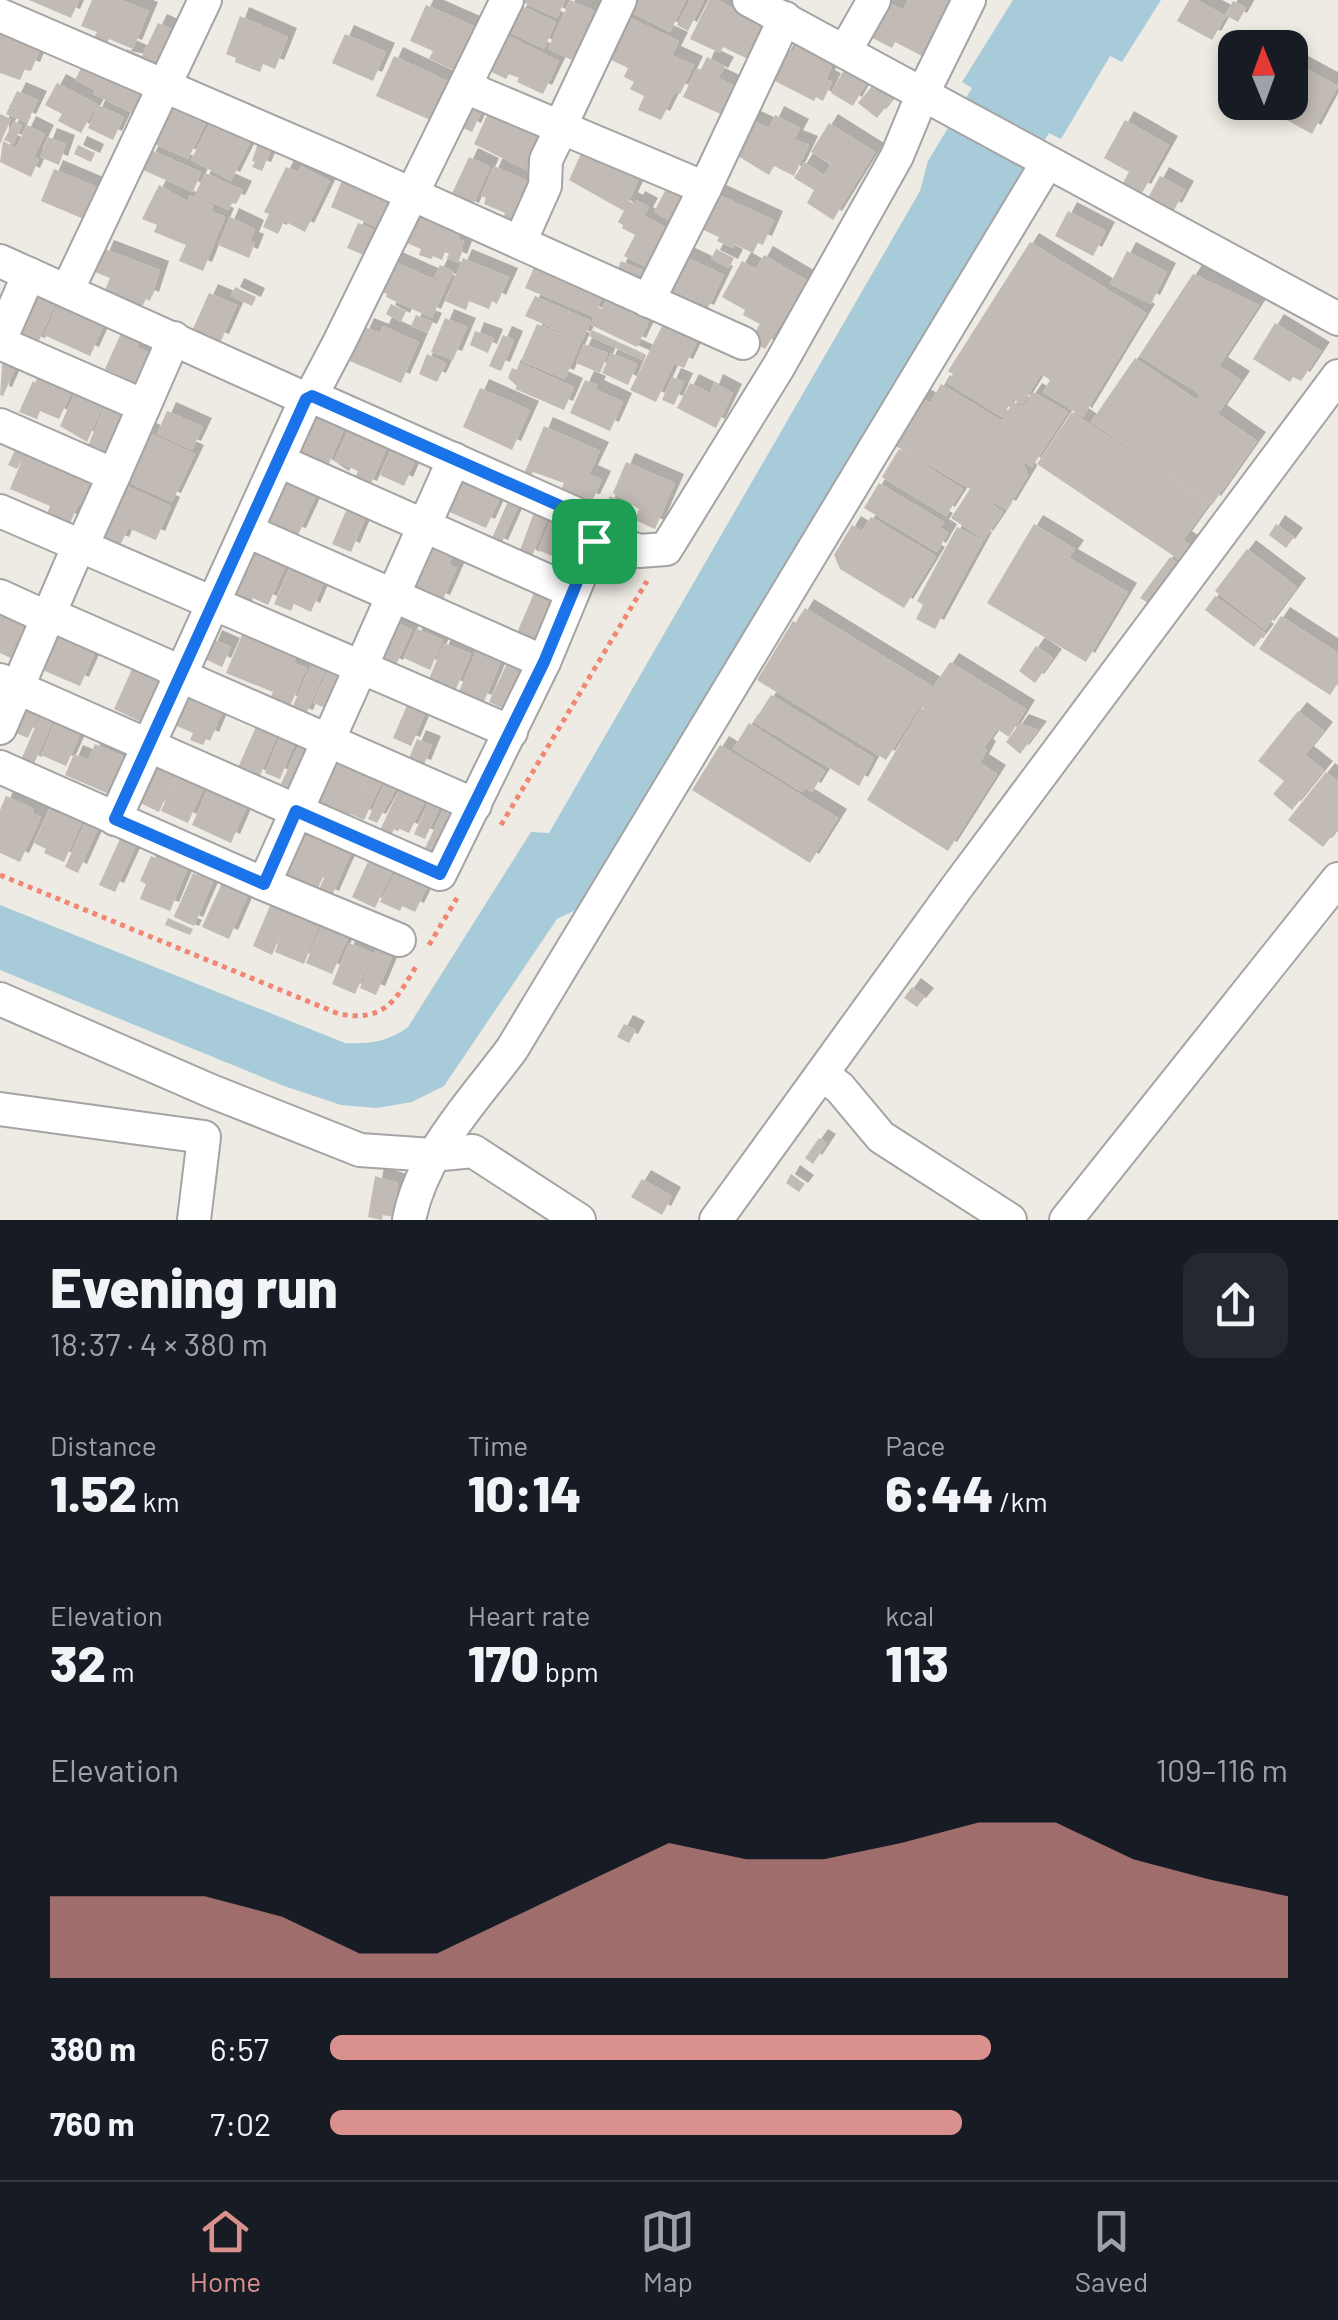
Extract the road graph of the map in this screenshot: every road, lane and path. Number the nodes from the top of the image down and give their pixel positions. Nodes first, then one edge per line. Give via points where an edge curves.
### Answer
1 (205, 0) edge
2 (507, 0) edge
3 (620, 0) edge
4 (749, 0) edge
5 (874, 0) edge
6 (968, 0) edge
7 (0, 15) edge
8 (785, 18) junction
9 (845, 51) junction
10 (165, 86) junction
11 (466, 86) junction
12 (923, 94) junction
13 (561, 127) junction
14 (1044, 161) junction
15 (705, 188) junction
16 (413, 196) junction
17 (520, 242) junction
18 (14, 267) edge
19 (66, 291) junction
20 (648, 300) junction
21 (1338, 319) edge
22 (174, 338) junction
23 (0, 341) edge
24 (744, 343) dead end
25 (1338, 376) edge
26 (309, 397) junction
27 (144, 406) junction
28 (0, 424) edge
29 (454, 458) junction
30 (278, 461) junction
31 (114, 475) junction
32 (0, 511) edge
33 (423, 527) junction
34 (247, 531) junction
35 (594, 541) junction
36 (81, 546) junction
37 (573, 592) junction
38 (393, 595) junction
39 (0, 596) edge
40 (214, 604) junction
41 (48, 616) junction
42 (544, 662) junction
43 (360, 667) junction
44 (181, 676) junction
45 (9, 684) edge
46 (0, 728) edge
47 (511, 732) junction
48 (328, 740) junction
49 (150, 746) junction
50 (0, 767) edge
51 (475, 804) junction
52 (296, 811) junction
53 (115, 819) junction
54 (1338, 879) edge
55 (264, 884) junction
56 (399, 940) dead end
57 (0, 999) edge
58 (822, 1074) junction
59 (0, 1109) edge
60 (432, 1155) junction
61 (194, 1220) edge
62 (409, 1220) edge
63 (579, 1220) edge
64 (716, 1220) edge
65 (1010, 1220) edge
66 (1066, 1220) edge

1 - 10 street
2 - 11 street
3 - 13 street
4 - 8 street
5 - 9 street
6 - 12 street
7 - 10 street
8 - 9 street
8 - 15 street
9 - 12 street
10 - 16 street
10 - 19 street
11 - 13 street
11 - 16 street
12 - 14 street
12 - 35 street via 856,231 666,549
13 - 15 street
13 - 17 street
14 - 21 street
14 - 60 street via 512,1049
15 - 20 street
16 - 17 street
16 - 26 street
17 - 20 street
18 - 19 street
18 - 23 street
19 - 22 street
20 - 24 street
22 - 26 street
22 - 27 street
23 - 27 street
25 - 58 street
26 - 29 street
26 - 30 street
27 - 31 street
28 - 31 street
29 - 33 street
29 - 35 street via 601,524
30 - 33 street
30 - 34 street
31 - 36 street
32 - 36 street
33 - 37 street
33 - 38 street
34 - 38 street
34 - 40 street
35 - 37 street
36 - 40 street
36 - 41 street
37 - 42 street
38 - 42 street
38 - 43 street
39 - 41 street
40 - 43 street
40 - 44 street
41 - 44 street
41 - 45 street
42 - 47 street
43 - 47 street
43 - 48 street
44 - 48 street
44 - 49 street
45 - 46 street
45 - 49 street
47 - 51 street
48 - 51 street
48 - 52 street
49 - 52 street
49 - 53 street
50 - 53 street
51 - 52 street via 440,874
52 - 55 street
53 - 55 street
54 - 66 street
55 - 56 street
57 - 60 street via 317,1135 360,1150
58 - 64 street
58 - 65 street via 881,1137
59 - 61 street via 204,1136
60 - 62 street
60 - 63 street via 472,1151

